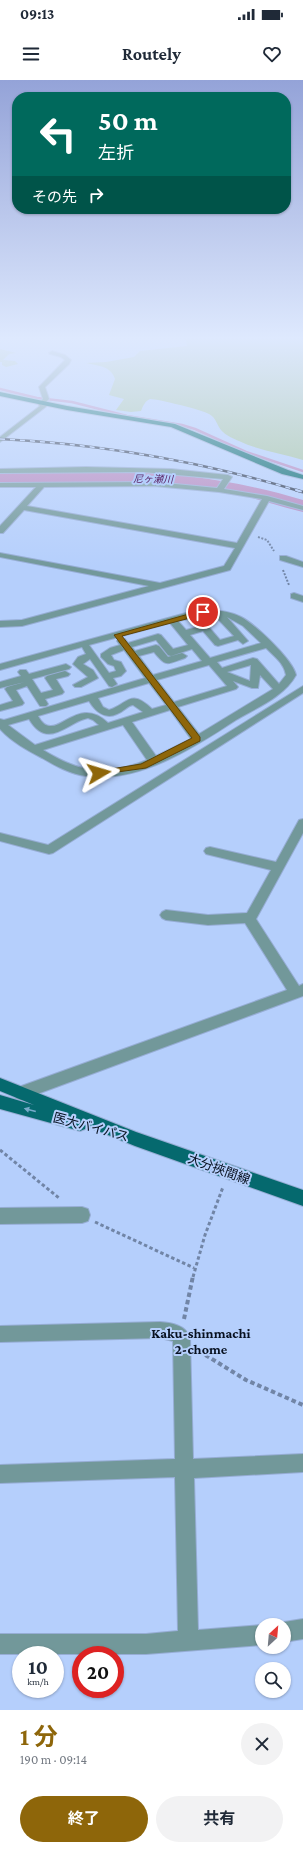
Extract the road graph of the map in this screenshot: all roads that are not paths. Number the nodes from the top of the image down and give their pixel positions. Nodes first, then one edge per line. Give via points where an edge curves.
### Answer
1 (30, 415) edge
2 (112, 415) edge
3 (0, 440) edge
4 (0, 471) edge
5 (303, 478) edge
6 (43, 484) junction
7 (0, 485) edge
8 (220, 489) junction
9 (267, 498) junction
10 (22, 507) junction
11 (303, 508) edge
12 (0, 531) edge
13 (239, 546) junction
14 (0, 555) edge
15 (283, 558) dead end
16 (303, 565) edge
17 (162, 586) junction
18 (294, 596) dead end
19 (303, 598) edge
20 (218, 613) junction
21 (172, 620) junction
22 (0, 624) edge
23 (184, 634) junction
24 (117, 635) junction
25 (240, 637) junction
26 (84, 644) junction
27 (268, 644) junction
28 (126, 646) junction
29 (197, 649) junction
30 (248, 650) junction
31 (56, 652) junction
32 (91, 655) junction
33 (133, 655) junction
34 (18, 662) junction
35 (210, 662) junction
36 (255, 662) junction
37 (0, 667) edge
38 (68, 669) junction
39 (221, 673) junction
40 (107, 678) junction
41 (151, 678) junction
42 (28, 680) junction
43 (0, 685) edge
44 (78, 685) junction
45 (278, 688) junction
46 (303, 689) edge
47 (116, 690) junction
48 (39, 697) junction
49 (89, 698) junction
50 (172, 706) junction
51 (0, 708) edge
52 (47, 710) junction
53 (150, 713) junction
54 (32, 715) junction
55 (126, 721) junction
56 (1, 723) edge
57 (106, 727) junction
58 (197, 739) junction
59 (34, 750) junction
60 (154, 762) junction
61 (303, 823) edge
62 (0, 837) edge
63 (210, 851) dead end
64 (278, 868) junction
65 (166, 915) dead end
66 (250, 918) junction
67 (299, 991) edge
68 (0, 1084) edge
69 (21, 1093) junction
70 (0, 1101) edge
71 (135, 1139) junction
72 (303, 1198) edge
73 (82, 1215) dead end
74 (0, 1216) edge
75 (0, 1334) edge
76 (303, 1464) edge
77 (182, 1468) junction
78 (0, 1474) edge
79 (303, 1629) edge
80 (291, 1631) edge
81 (255, 1636) edge
82 (188, 1641) junction
83 (0, 1644) edge

1 - 3 street
2 - 5 main road via 173,425
4 - 8 street via 148,469 194,472 228,477
6 - 7 street
6 - 8 street via 154,484
6 - 10 street
8 - 9 street
9 - 11 street
9 - 13 street
10 - 12 street
10 - 13 street
13 - 17 street via 227,568
14 - 17 street
15 - 16 street
17 - 22 street via 22,623
18 - 19 street
20 - 21 street via 203,612
20 - 25 street
20 - 27 street via 245,622
21 - 23 street
21 - 24 street
23 - 25 street via 205,628 218,643
23 - 29 street
24 - 26 street
24 - 28 street
25 - 30 street
26 - 31 street
26 - 32 street
27 - 30 street
27 - 45 street via 291,671 291,678
28 - 29 street via 158,637 171,653
28 - 33 street
28 - 40 street via 106,654 108,659 118,664 121,669 118,674
29 - 33 street via 166,661 156,648
29 - 35 street
30 - 35 street
30 - 36 street
31 - 34 street
31 - 38 street
32 - 40 street
32 - 44 street via 81,658 78,664 90,672 93,678
33 - 41 street
34 - 37 street
34 - 42 street
35 - 39 street
35 - 41 street
36 - 39 street
36 - 39 street via 255,686
36 - 45 street
38 - 42 street
38 - 44 street
38 - 48 street via 50,678 59,692
39 - 50 street via 233,687
40 - 47 street
41 - 47 street
41 - 50 street
42 - 43 street
42 - 48 street
42 - 51 street via 10,689 19,703
44 - 49 street
45 - 58 street
46 - 62 street via 49,850
47 - 49 street
48 - 52 street
49 - 52 street
49 - 53 street via 106,712 117,711 126,703 135,701 142,704
50 - 53 street
50 - 58 street
52 - 54 street
53 - 55 street
54 - 56 street
54 - 57 street via 41,727 50,730 63,728 75,718 83,716 97,717
55 - 57 street
55 - 60 street
56 - 59 street
57 - 59 street
58 - 60 street
59 - 60 street via 87,773 112,772
61 - 64 street
63 - 64 street
64 - 66 street
65 - 66 street via 208,920
66 - 67 street via 252,925
67 - 69 street
68 - 69 main road, 医大バイパス
69 - 70 main road
69 - 71 main road, 医大バイパス
71 -> 70 main road, 医大バイパス
71 - 72 main road, 大分挾間線
73 - 74 street
75 - 77 street via 160,1330 173,1332 181,1337
76 - 77 street
77 - 78 street
77 - 82 street
79 - 80 street
81 - 82 street
82 - 83 street via 146,1644

